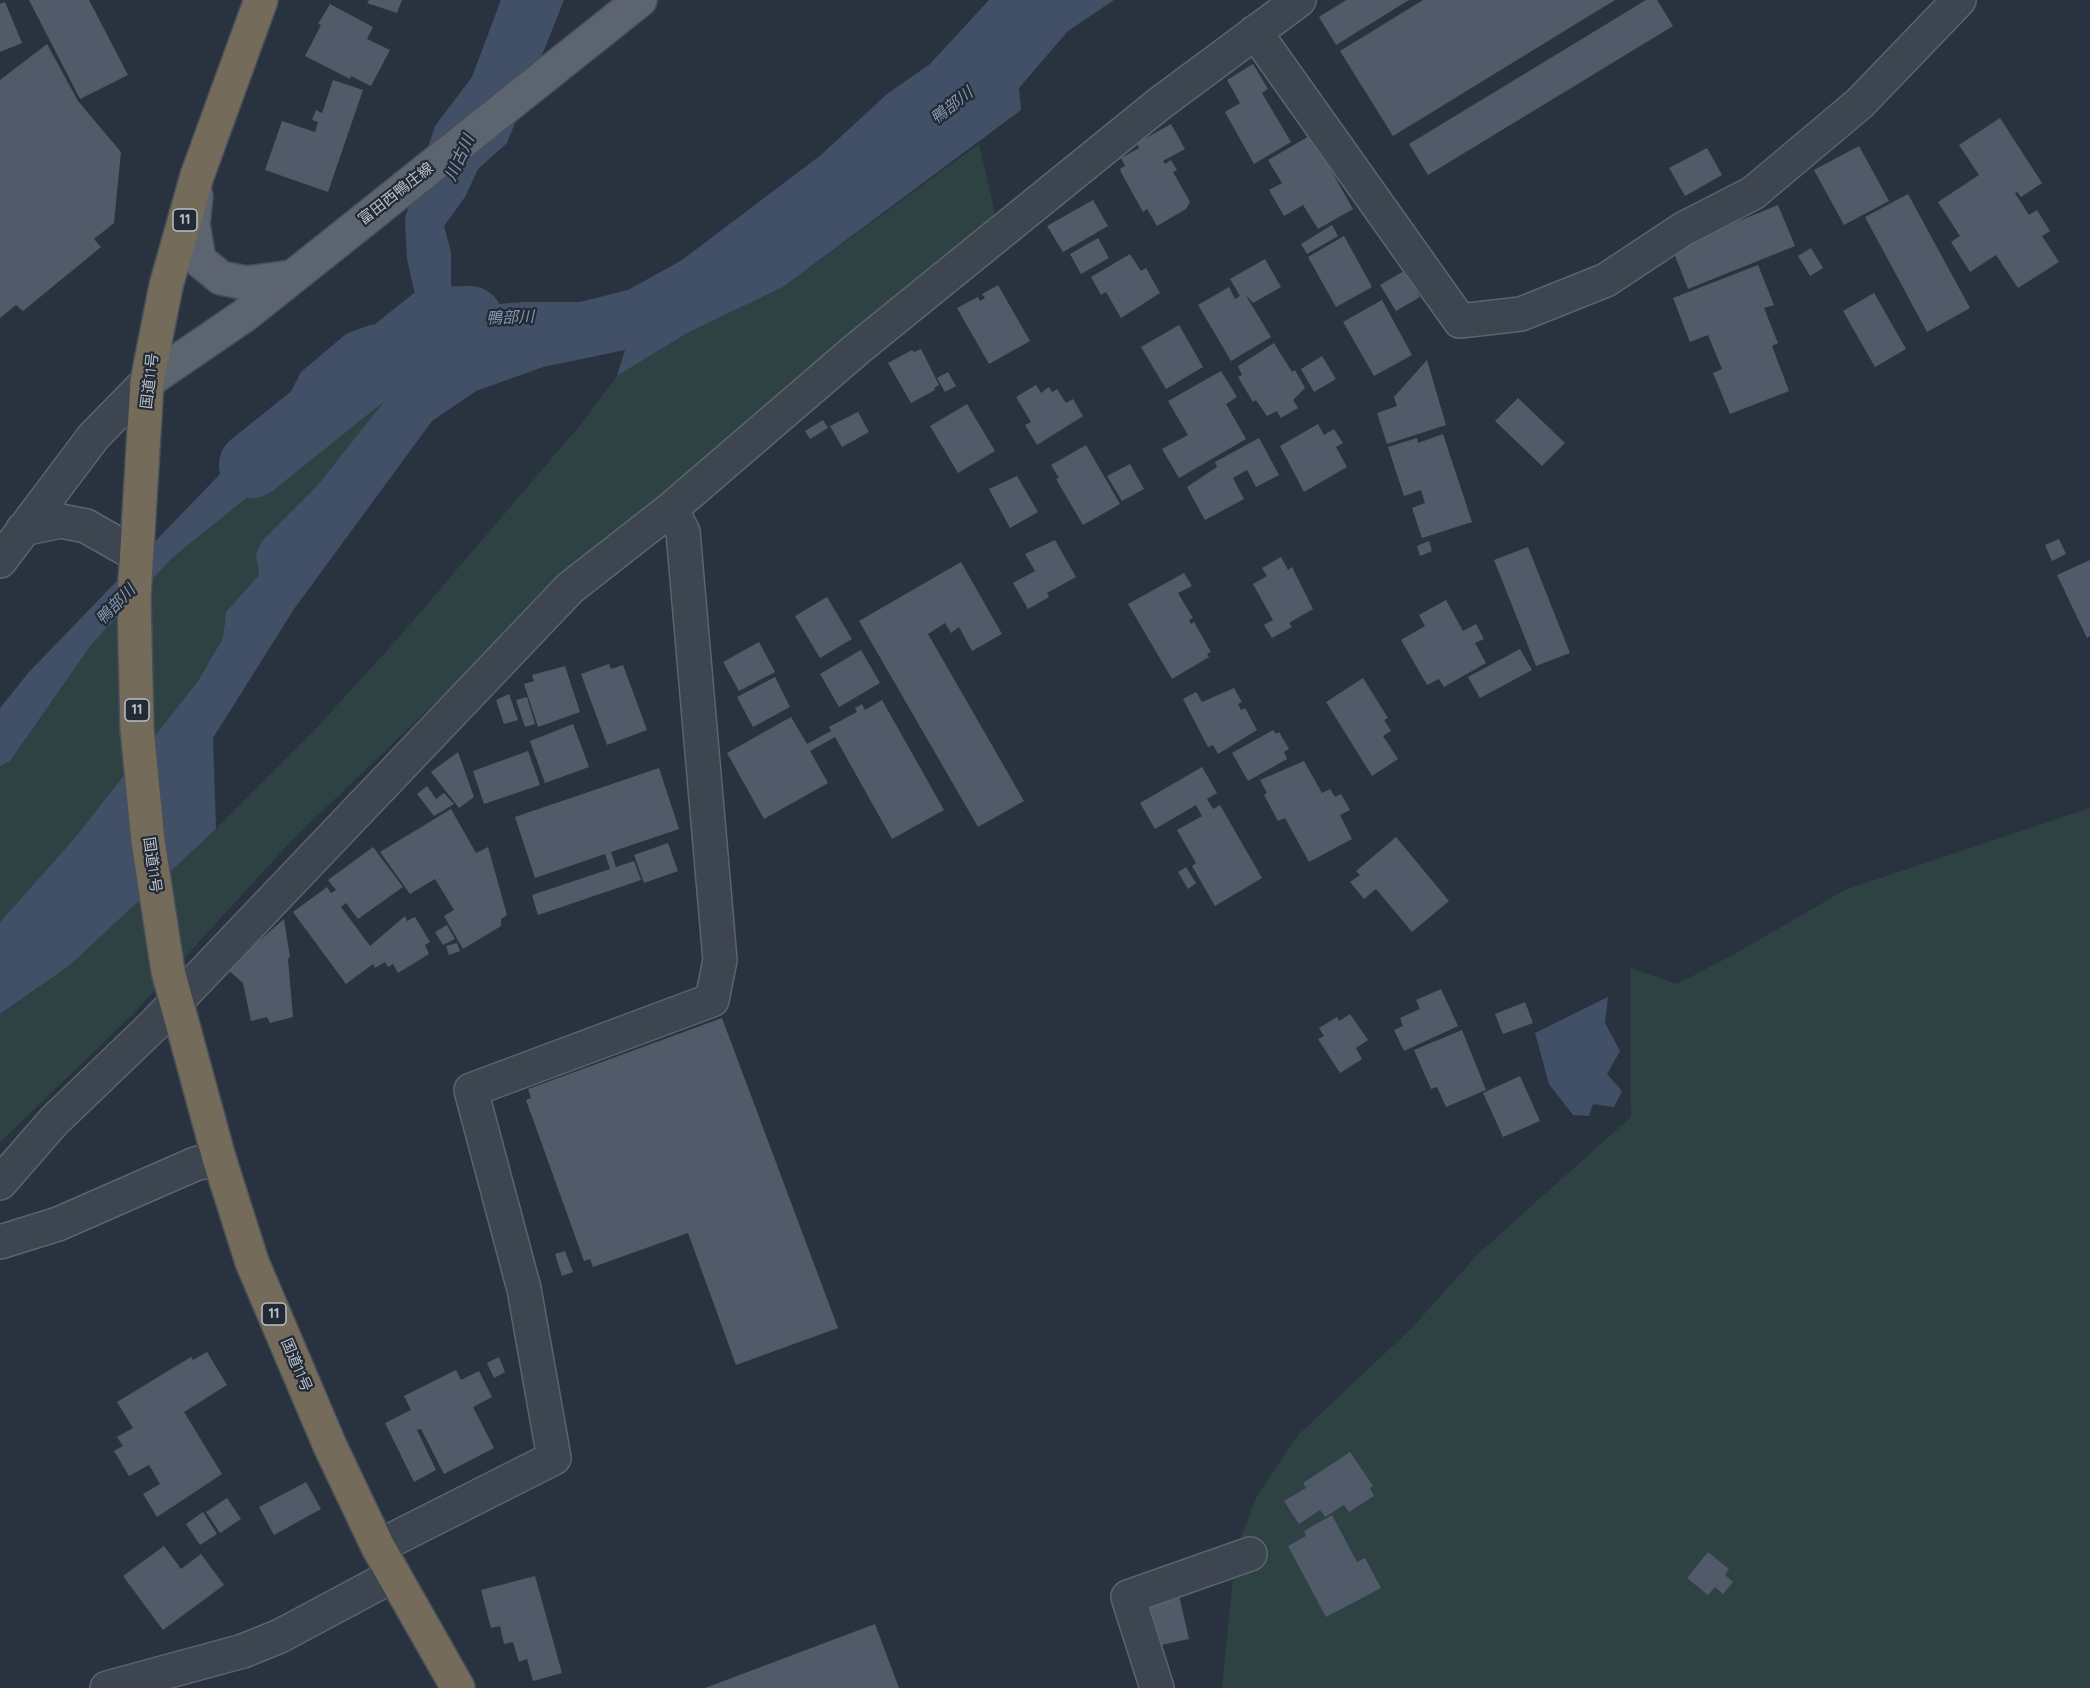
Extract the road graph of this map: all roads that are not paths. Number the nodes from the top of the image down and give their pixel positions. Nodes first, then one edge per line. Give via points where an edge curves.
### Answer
1 (261, 0) edge
2 (1299, 0) edge
3 (1959, 0) edge
4 (629, 4) edge
5 (1255, 32) junction
6 (197, 176) junction
7 (293, 276) junction
8 (147, 382) junction
9 (671, 509) junction
10 (23, 529) junction
11 (135, 554) junction
12 (0, 561) edge
13 (172, 986) junction
14 (219, 1158) junction
15 (0, 1183) edge
16 (0, 1242) edge
17 (1250, 1554) dead end
18 (386, 1561) junction
19 (107, 1688) edge
20 (458, 1688) edge
21 (1157, 1688) edge

1 - 6 highway, 国道11号 / 11
2 - 5 street
3 - 5 street via 1860,103 1753,193 1683,229 1606,280 1521,314 1460,321
4 - 7 main road, 富田西鴨庄線 via 573,56
5 - 9 street via 1159,104 857,349
6 - 7 main road via 193,224 199,260 221,278 246,283
6 - 8 highway, 国道11号 / 11 via 166,286
7 - 8 main road, 富田西鴨庄線 via 245,315
8 - 10 street via 94,436
8 - 11 highway, 国道11号 / 11
9 - 13 street via 570,588
9 - 18 street via 683,532 719,948 712,1000 471,1090 524,1289 554,1458
10 - 11 street via 61,521 86,526
10 - 12 street
11 - 13 highway, 国道11号 / 11 via 137,729 148,842
13 - 14 highway, 国道11号 / 11
13 - 15 street
14 - 16 street via 195,1164 58,1224
14 - 18 highway, 国道11号 / 11 via 252,1262 330,1446
17 - 21 street via 1128,1597
18 - 19 street via 280,1636 243,1651
18 - 20 highway, 国道11号 / 11

